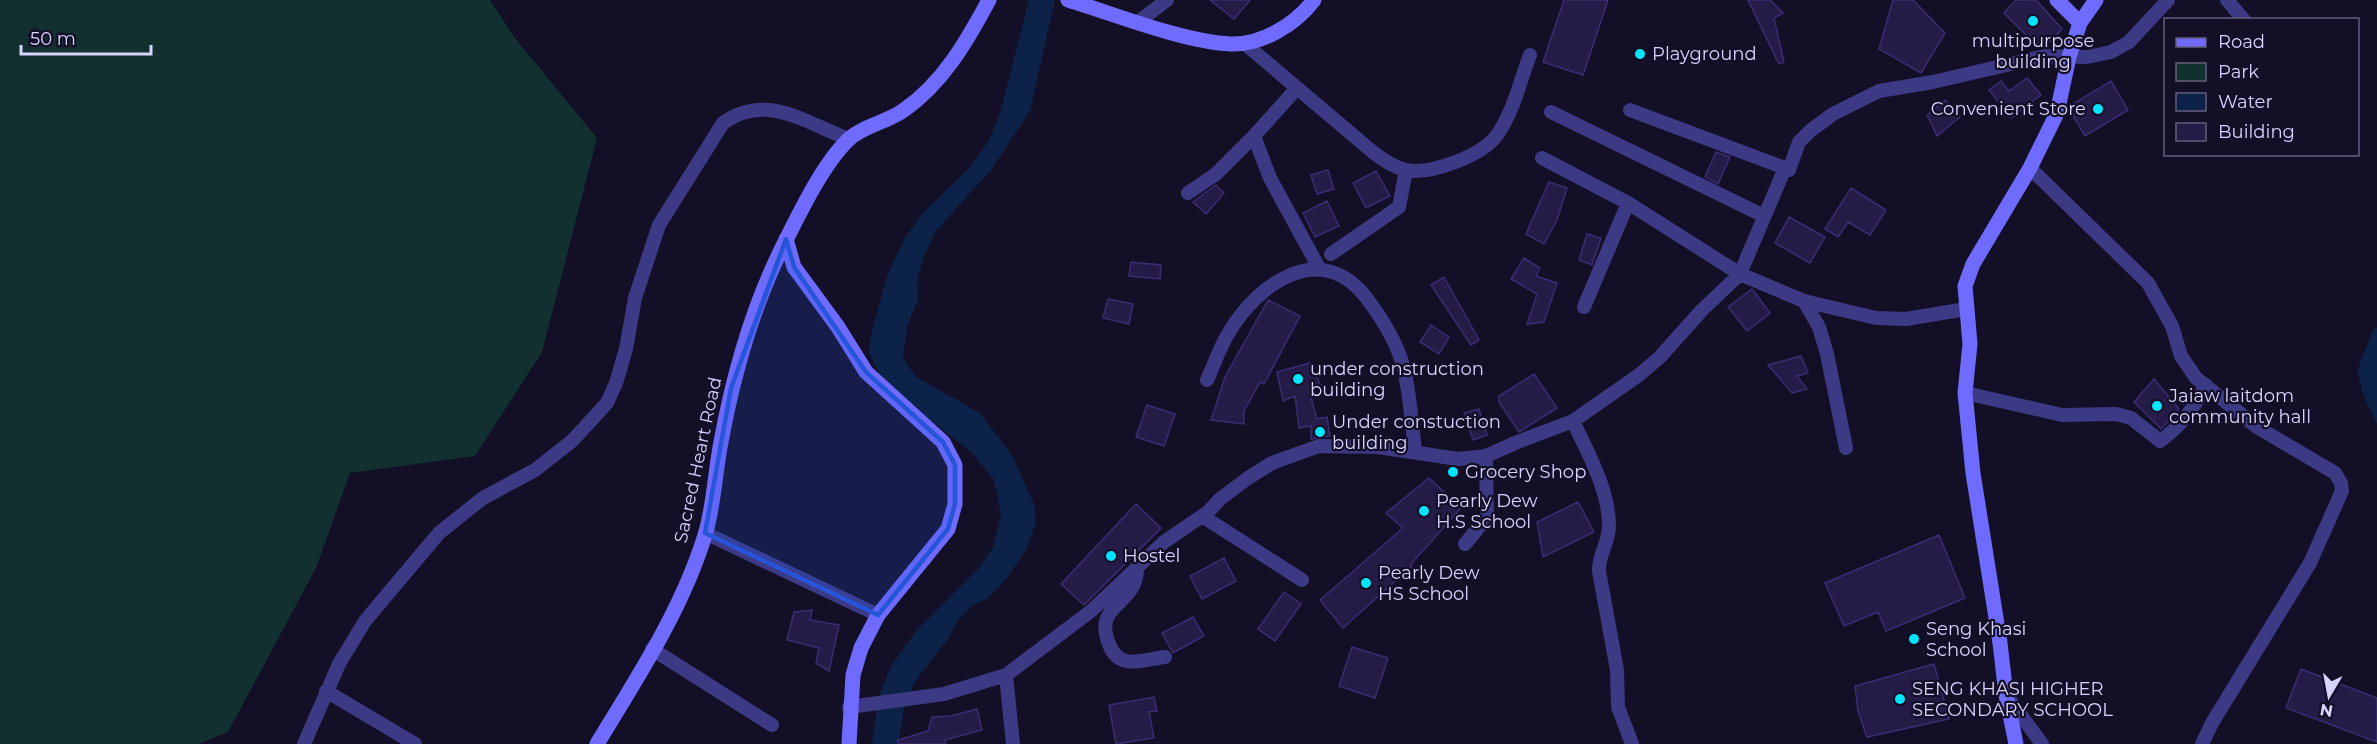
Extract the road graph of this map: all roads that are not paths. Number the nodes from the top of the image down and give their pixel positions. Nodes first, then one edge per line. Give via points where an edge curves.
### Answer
1 (989, 0) edge
2 (1068, 0) edge
3 (1167, 0) edge
4 (1314, 0) edge
5 (2057, 0) edge
6 (2096, 0) edge
7 (2168, 0) edge
8 (2227, 0) edge
9 (2242, 18) edge
10 (1138, 22) junction
11 (2080, 23) junction
12 (1244, 43) junction
13 (1530, 55) dead end
14 (2069, 57) junction
15 (1297, 88) junction
16 (1630, 110) dead end
17 (1551, 112) dead end
18 (1254, 136) junction
19 (849, 139) junction
20 (1542, 158) dead end
21 (1785, 168) junction
22 (2030, 168) junction
23 (1406, 170) junction
24 (1188, 193) dead end
25 (1628, 203) junction
26 (1764, 216) junction
27 (786, 239) junction
28 (1331, 254) dead end
29 (1319, 268) junction
30 (1740, 274) junction
31 (1804, 301) junction
32 (1584, 307) dead end
33 (1966, 309) junction
34 (1207, 380) dead end
35 (2206, 385) junction
36 (1965, 393) junction
37 (1573, 421) junction
38 (1846, 448) dead end
39 (1415, 451) junction
40 (1486, 456) junction
41 (1202, 516) junction
42 (705, 532) junction
43 (1465, 544) dead end
44 (1137, 567) junction
45 (1302, 580) dead end
46 (878, 615) junction
47 (652, 649) junction
48 (1166, 657) dead end
49 (1006, 675) junction
50 (326, 692) junction
51 (2006, 695) junction
52 (849, 707) junction
53 (772, 725) dead end
54 (304, 744) edge
55 (415, 744) edge
56 (597, 744) edge
57 (849, 744) edge
58 (1013, 744) edge
59 (1632, 744) edge
60 (2016, 744) edge
61 (2042, 744) edge
62 (2202, 744) edge

1 - 19 street via 949,67 927,90 904,111
2 - 10 street
3 - 10 street
4 - 12 street via 1278,32
5 - 11 street
6 - 11 street
7 - 14 street via 2129,42 2111,52
8 - 9 street
10 - 12 street via 1202,39
11 - 14 street
12 - 15 street
13 - 23 street via 1507,117 1487,146 1473,155 1423,171
14 - 21 street via 2044,56 1879,91 1833,114 1810,131 1799,142 1790,170
14 - 22 street via 2057,113
15 - 18 street
15 - 23 street via 1389,165
16 - 21 street
17 - 26 street
18 - 24 street via 1216,174
18 - 29 street via 1270,178
19 - 27 street, Sacred Heart Road via 818,181
19 - 50 street via 792,114 768,110 752,109 723,123 659,225 635,298 620,372 607,403 572,441 535,470 483,498 439,533 365,621
20 - 25 street
21 - 26 street
22 - 33 street via 1973,264 1965,286
22 - 35 street via 2148,283 2172,326 2181,356 2196,378
23 - 28 street via 1399,207
25 - 30 street
25 - 32 street
26 - 30 street
27 - 42 street, Sacred Heart Road via 741,351
27 - 46 street via 794,267 866,372 943,442 955,465 955,504 948,529
29 - 34 street via 1291,273 1253,301 1228,334
29 - 39 street via 1346,277 1380,316 1403,368
30 - 31 street
30 - 37 street via 1660,357
31 - 33 street via 1847,313 1906,319
31 - 38 street via 1819,327
33 - 36 street via 1970,344
35 - 36 street via 2195,406 2160,441 2131,418 2116,414 2062,415
35 - 62 street via 2257,427 2335,473 2342,491 2310,562
36 - 51 street
37 - 40 street
37 - 59 street via 1603,487 1609,527 1599,571 1617,670 1618,706
39 - 40 street via 1458,459
39 - 41 street via 1319,446 1272,463
40 - 43 street via 1487,517
41 - 44 street via 1164,542
41 - 45 street
42 - 46 street
42 - 47 street, Sacred Heart Road via 688,584
44 - 48 street via 1135,586 1107,615 1103,631 1113,656 1119,660
44 - 49 street via 1091,611
46 - 52 street via 855,666
47 - 53 street
47 - 56 street, Sacred Heart Road
49 - 52 street via 944,694
49 - 58 street
50 - 54 street
50 - 55 street
51 - 60 street
51 - 61 street
52 - 57 street

